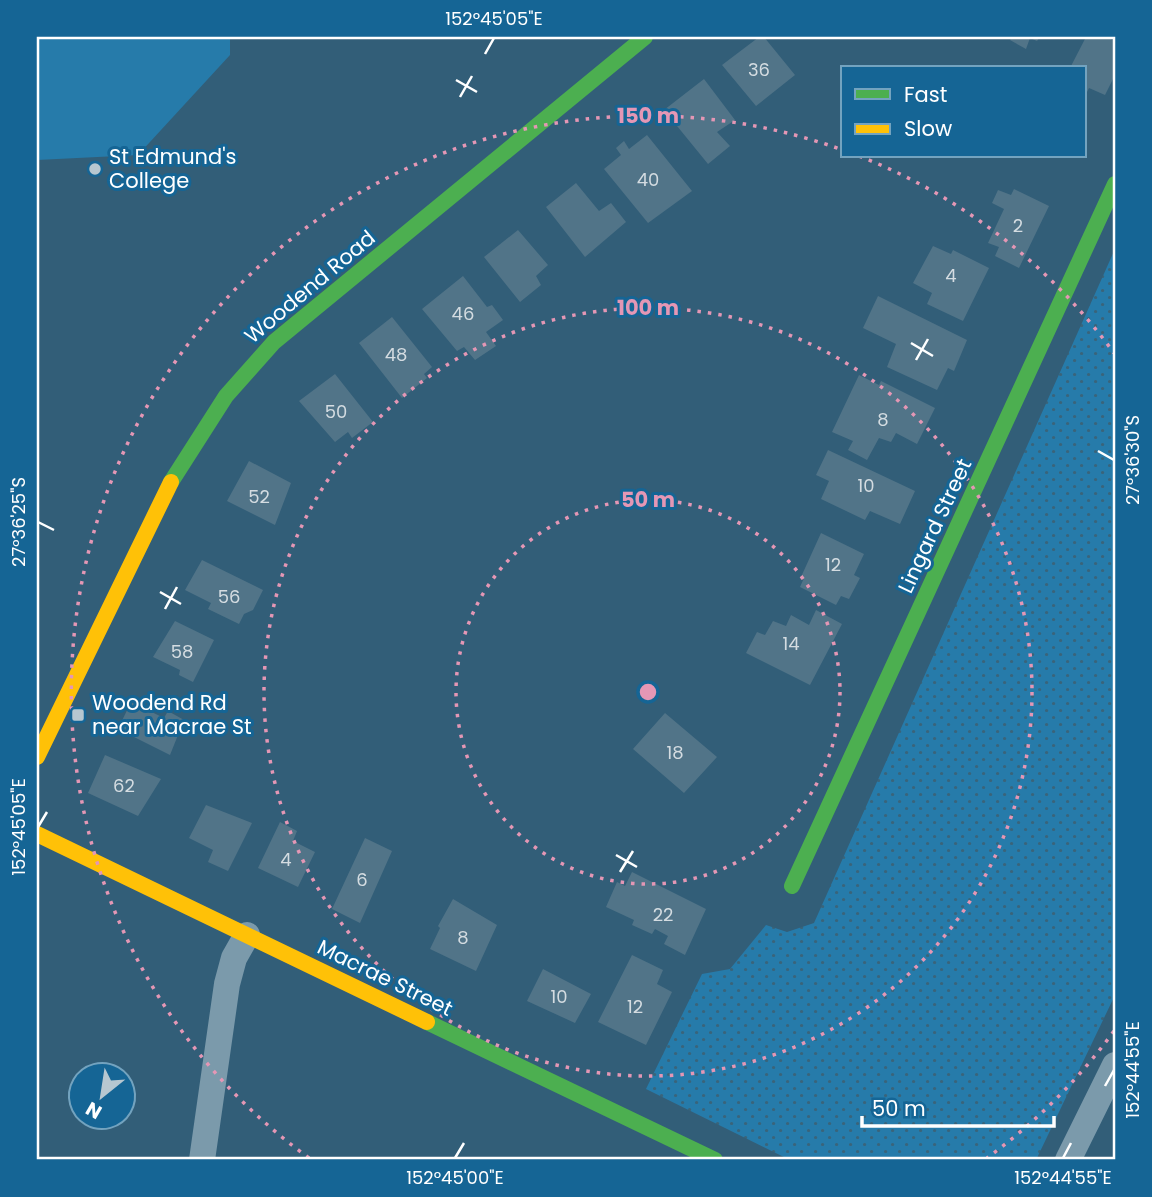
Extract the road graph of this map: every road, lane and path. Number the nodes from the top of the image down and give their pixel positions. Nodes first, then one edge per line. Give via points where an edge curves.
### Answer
1 (645, 37) edge
2 (1115, 184) edge
3 (37, 757) edge
4 (37, 834) edge
5 (792, 886) dead end
6 (247, 935) junction
7 (1115, 1065) edge
8 (202, 1160) edge
9 (715, 1160) edge
10 (1068, 1160) edge

1 - 3 street, Woodend Road via 274,342 240,377 201,429 152,516
2 - 5 street, Lingard Street
4 - 6 street, Macrae Street
6 - 8 street via 227,984
6 - 9 street, Macrae Street
7 - 10 street

